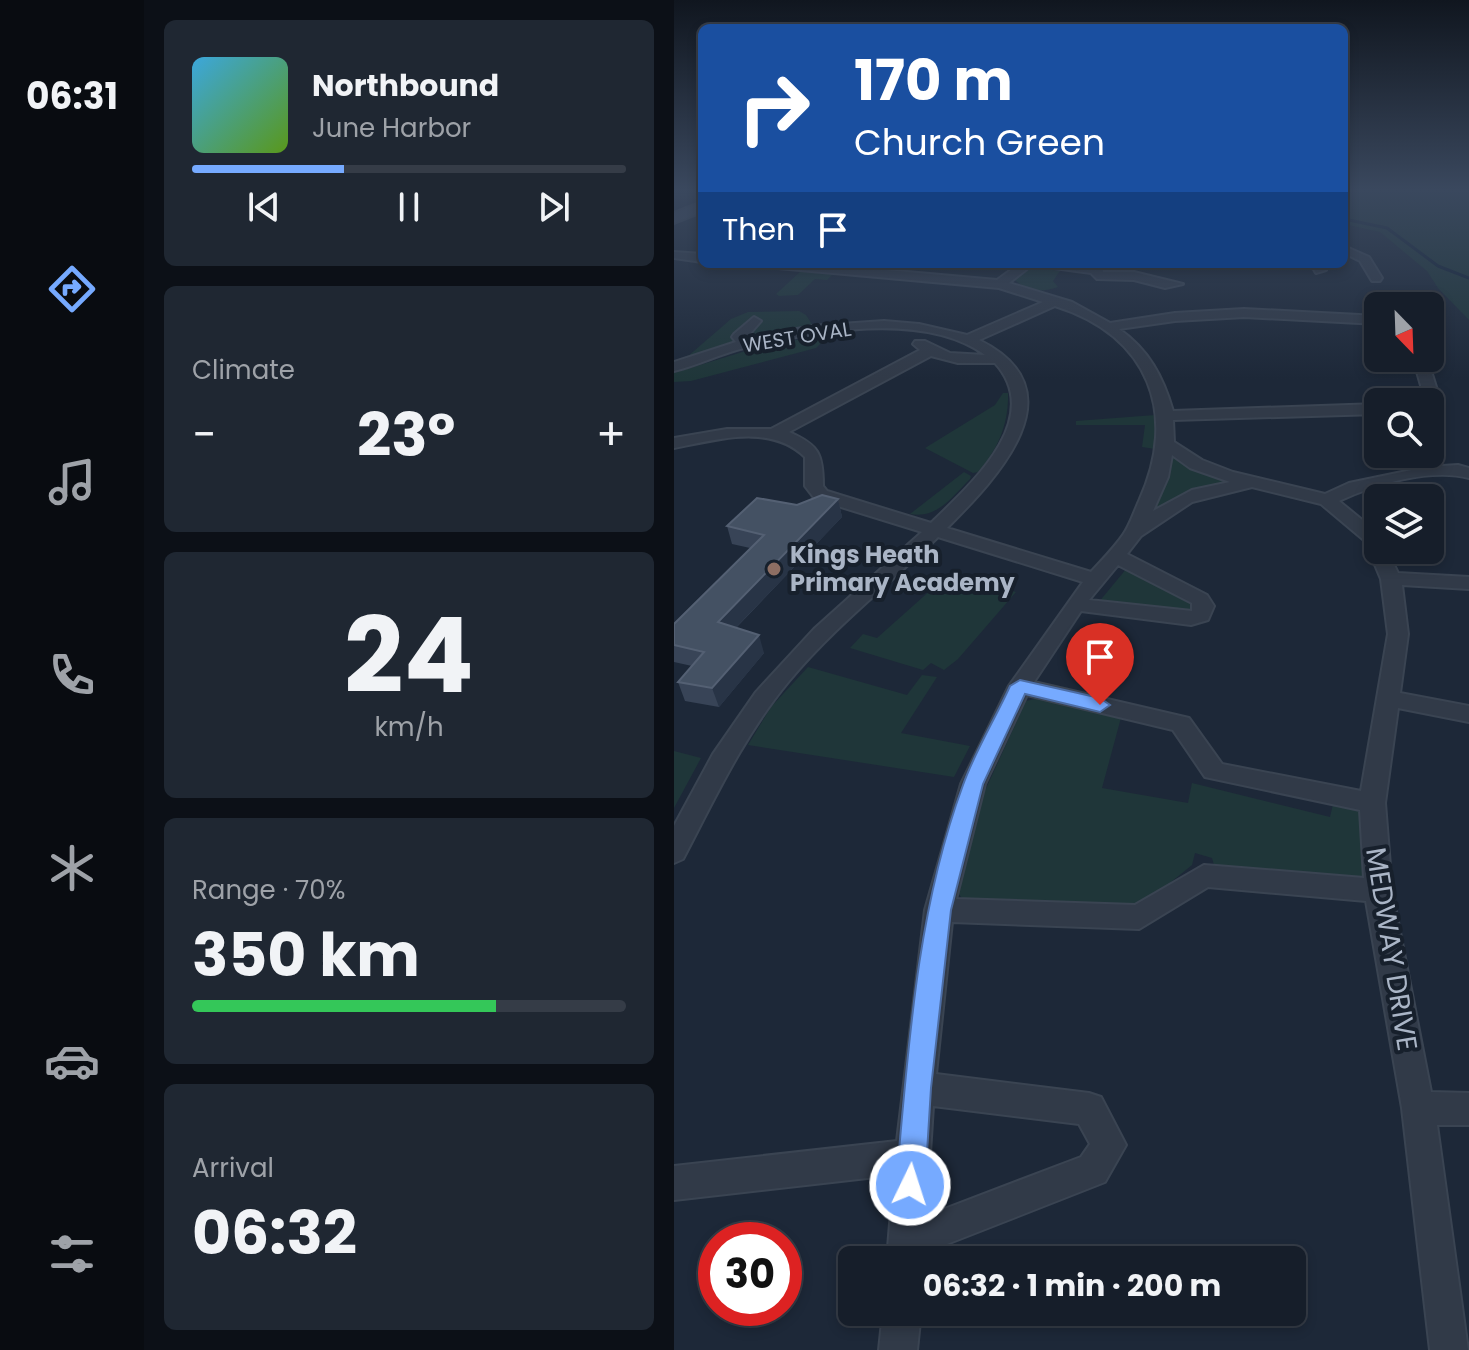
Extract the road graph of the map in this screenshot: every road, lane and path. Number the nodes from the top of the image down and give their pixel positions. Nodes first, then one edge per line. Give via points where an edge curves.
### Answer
1 (1356, 253) edge
2 (674, 255) edge
3 (698, 258) edge
4 (1348, 263) edge
5 (1368, 263) junction
6 (822, 268) edge
7 (1022, 268) edge
8 (1095, 269) edge
9 (1376, 278) dead end
10 (1000, 284) junction
11 (1177, 284) dead end
12 (1055, 301) junction
13 (1364, 320) edge
14 (754, 321) dead end
15 (1109, 327) junction
16 (923, 328) junction
17 (967, 340) junction
18 (746, 344) junction
19 (931, 350) junction
20 (1000, 359) junction
21 (674, 367) edge
22 (1364, 409) edge
23 (1166, 416) junction
24 (773, 434) junction
25 (674, 443) edge
26 (1166, 444) junction
27 (1469, 473) edge
28 (1262, 485) junction
29 (1327, 500) junction
30 (935, 531) junction
31 (1364, 531) edge
32 (1133, 535) junction
33 (1116, 556) junction
34 (1384, 564) edge
35 (1391, 579) junction
36 (1095, 580) junction
37 (1469, 583) edge
38 (1075, 604) junction
39 (1020, 686) junction
40 (1390, 699) junction
41 (1469, 714) edge
42 (1372, 803) junction
43 (674, 852) edge
44 (1378, 891) junction
45 (939, 910) junction
46 (918, 1088) junction
47 (1418, 1108) junction
48 (1469, 1109) edge
49 (912, 1156) junction
50 (674, 1183) edge
51 (905, 1246) edge
52 (917, 1246) edge
53 (1449, 1350) edge

1 - 5 street
2 - 3 street
4 - 5 street
5 - 9 street
6 - 10 street
7 - 10 street
8 - 11 street
10 - 12 street
12 - 15 street
12 - 17 street
13 - 15 street via 1175,317
14 - 18 street via 740,332
15 - 23 street via 1147,362
16 - 17 street, WEST OVAL
16 - 18 street, WEST OVAL via 831,329
16 - 19 street via 914,336
17 - 20 street, WEST OVAL
18 - 21 street, WEST OVAL
19 - 20 street via 966,361
19 - 24 street
20 - 30 street via 1020,394 1017,429 990,473
22 - 23 street
23 - 26 street
24 - 25 street via 730,432
24 - 30 street via 813,456 814,486 821,495
26 - 28 street via 1196,464
26 - 32 street via 1159,477
27 - 29 street via 1426,472 1355,487
28 - 29 street
28 - 32 street via 1195,493
29 - 31 street, MEDWAY DRIVE
30 - 36 street
30 - 43 street via 816,638 764,697 722,755
32 - 33 street
33 - 36 street
33 - 38 street via 1200,599 1201,615 1191,619
34 - 35 street, MEDWAY DRIVE
35 - 37 street
35 - 40 street, MEDWAY DRIVE via 1398,634
36 - 38 street
38 - 39 street
39 - 42 street via 1181,724 1214,771
39 - 45 street via 973,784
40 - 41 street
40 - 42 street, MEDWAY DRIVE
42 - 44 street, MEDWAY DRIVE
44 - 45 street via 1204,876 1139,917
44 - 47 street, MEDWAY DRIVE
45 - 46 street
46 - 49 street
46 - 52 street via 1089,1109 1109,1145 1093,1170
47 - 48 street
47 - 53 street, MEDWAY DRIVE
49 - 50 street
49 - 51 street

